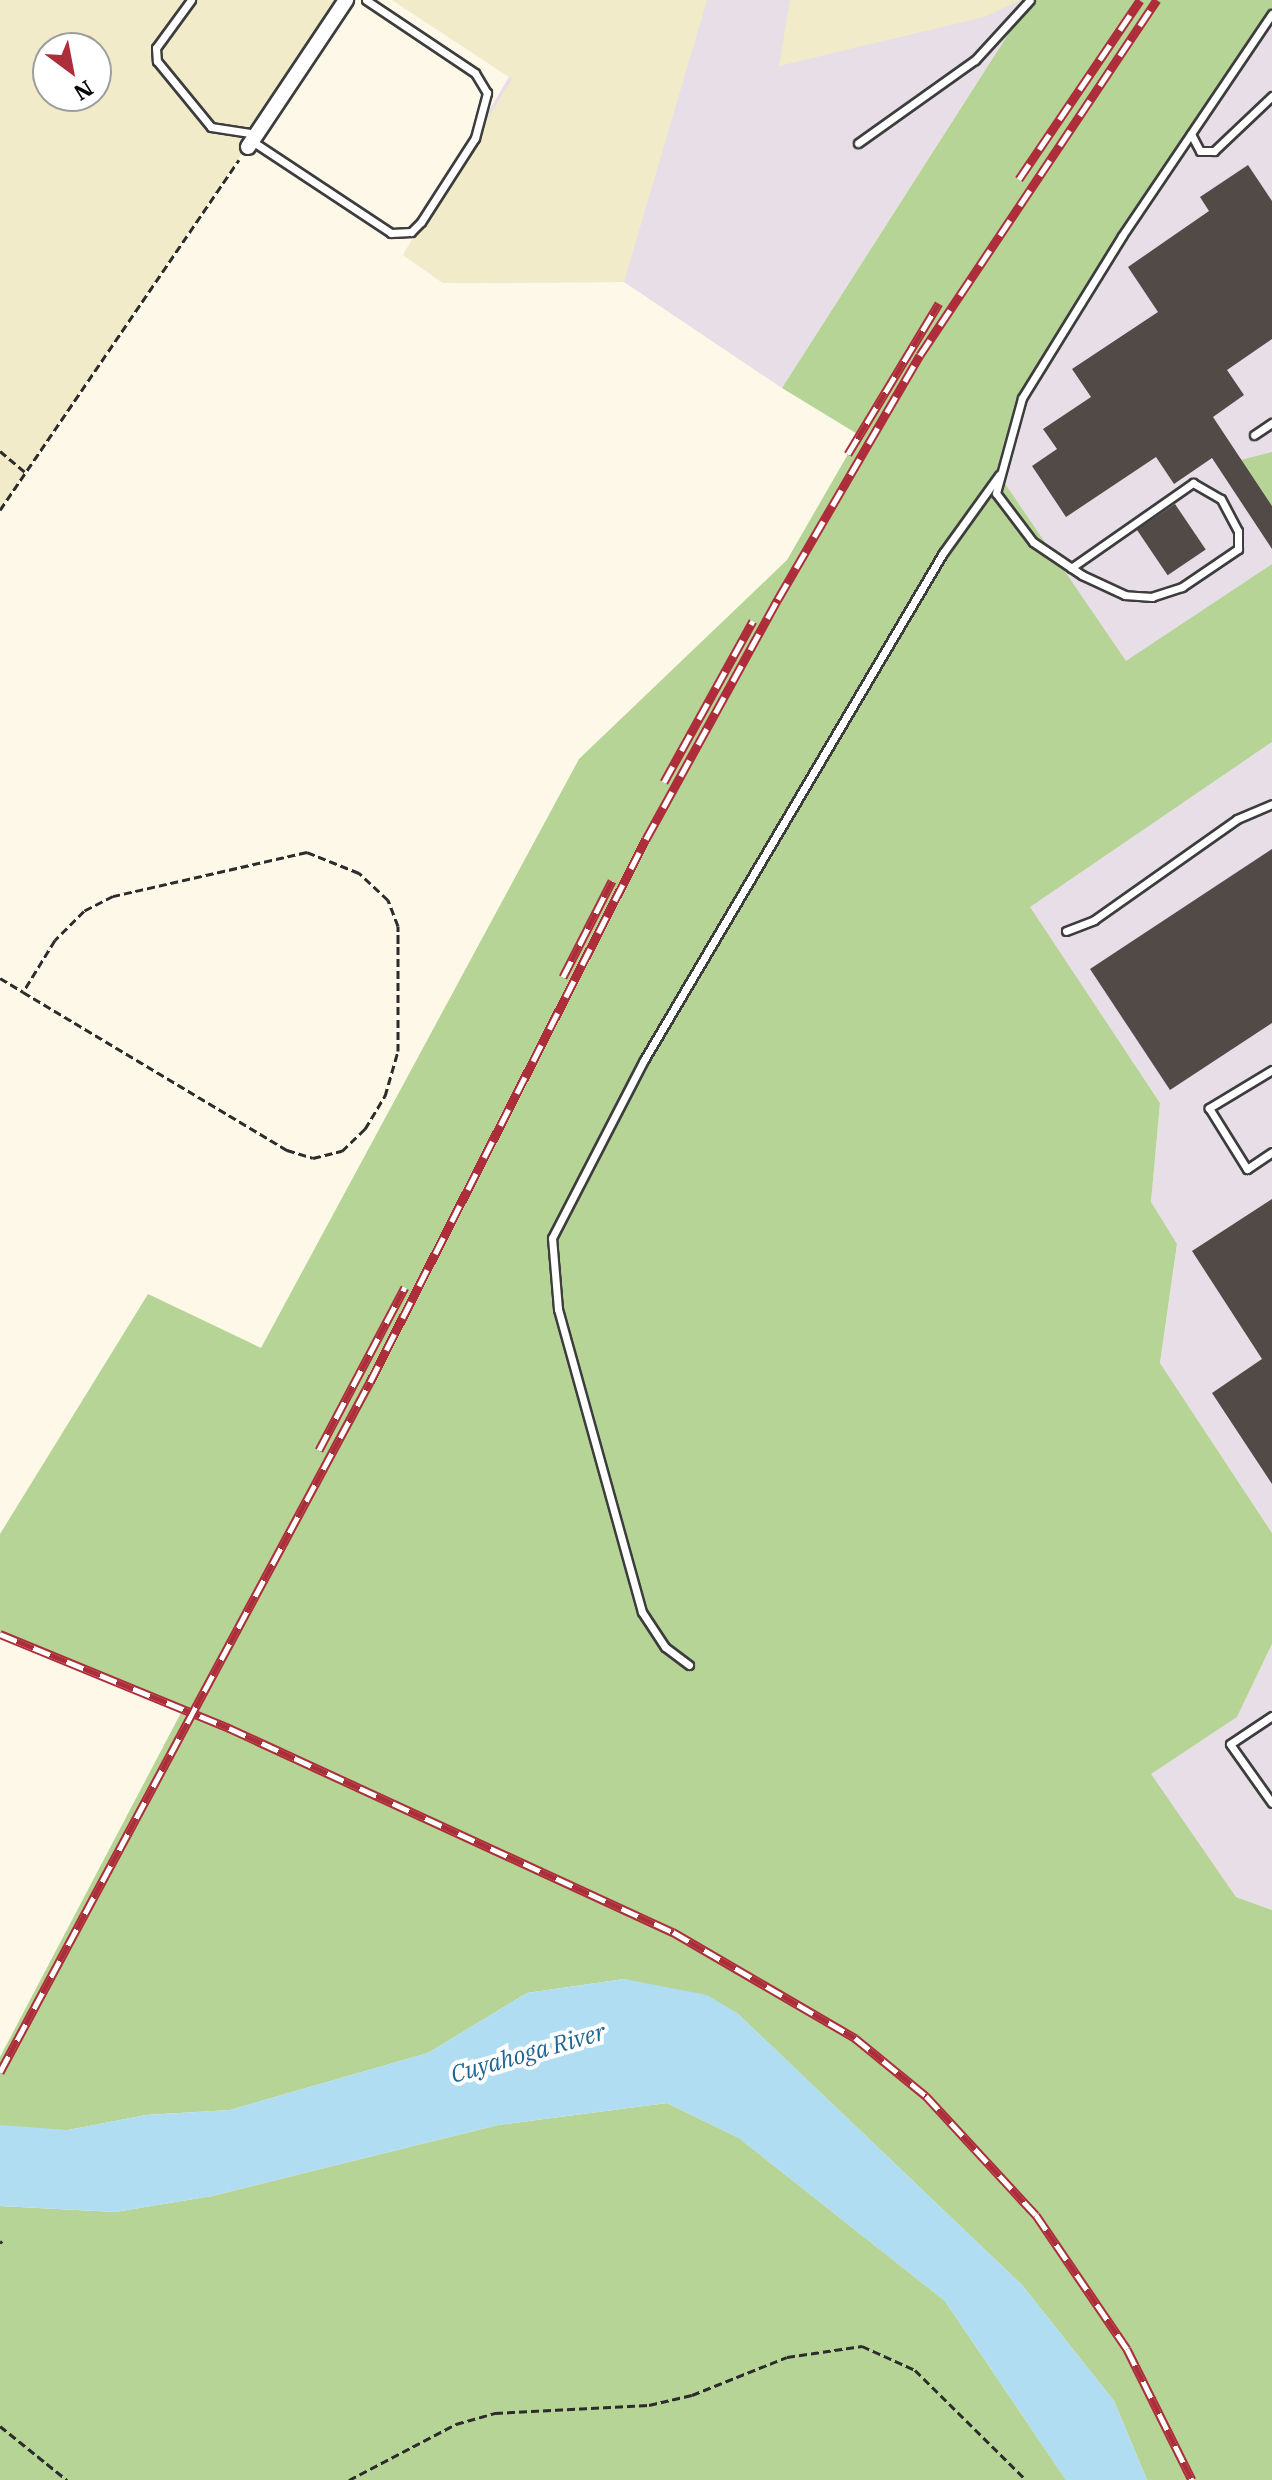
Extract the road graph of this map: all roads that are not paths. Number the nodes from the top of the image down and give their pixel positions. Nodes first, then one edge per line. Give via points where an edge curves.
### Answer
1 (191, 0) edge
2 (346, 0) edge
3 (366, 0) edge
4 (1030, 0) edge
5 (1272, 14) edge
6 (1272, 96) edge
7 (1191, 134) junction
8 (252, 141) junction
9 (858, 143) dead end
10 (1272, 423) edge
11 (1254, 435) dead end
12 (999, 475) junction
13 (1071, 568) junction
14 (1272, 804) edge
15 (1066, 931) dead end
16 (1272, 1070) edge
17 (1272, 1152) edge
18 (689, 1665) dead end
19 (1272, 1716) edge
20 (1272, 1803) edge

1 - 8 lane via 156,48 157,61 211,127
2 - 8 street
3 - 8 lane via 475,73 487,93 475,138 421,222 411,232 391,233
4 - 9 lane via 975,60
5 - 7 lane
6 - 7 lane via 1214,151 1200,151
7 - 12 lane via 1022,398
10 - 11 lane
12 - 13 lane via 996,493 1015,524
12 - 18 lane via 943,553 644,1060 552,1238 558,1309 642,1612 665,1647
13 - 13 lane via 1125,595 1152,597 1210,572 1238,549 1238,531 1221,499 1193,483
14 - 15 lane via 1237,819 1094,920
16 - 17 lane via 1209,1108 1247,1169
19 - 20 lane via 1230,1744

